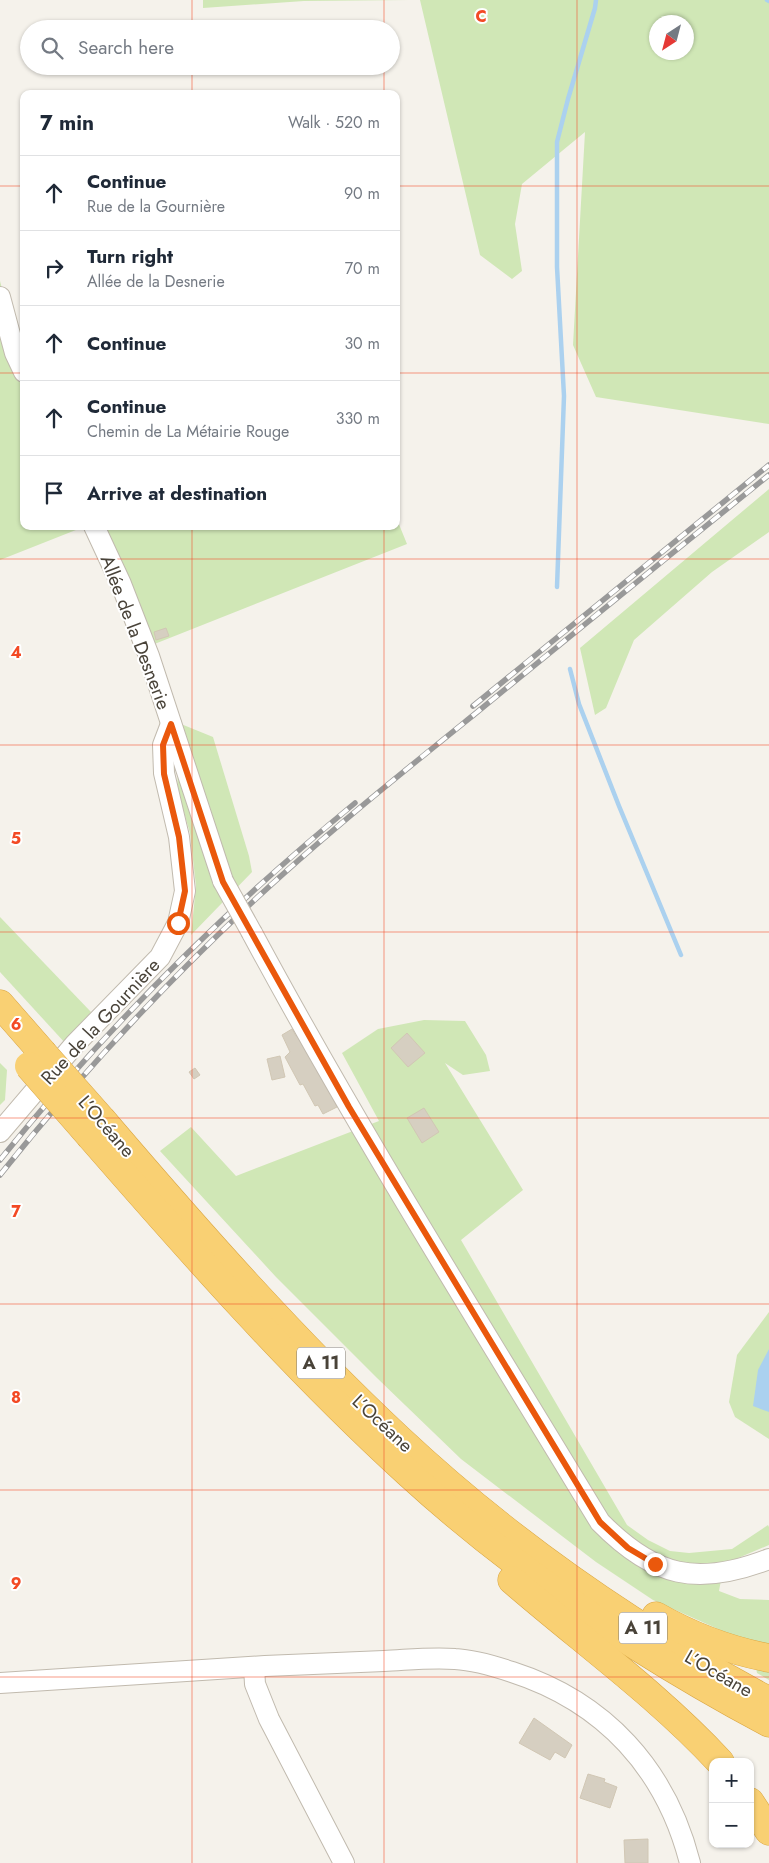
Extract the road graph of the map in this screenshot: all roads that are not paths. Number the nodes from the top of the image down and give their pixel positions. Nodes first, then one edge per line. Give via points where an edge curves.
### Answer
1 (0, 297) edge
2 (20, 364) edge
3 (96, 530) edge
4 (171, 724) junction
5 (0, 1004) edge
6 (0, 1033) edge
7 (36, 1059) junction
8 (97, 1129) junction
9 (0, 1132) edge
10 (409, 1474) junction
11 (524, 1544) junction
12 (769, 1559) edge
13 (769, 1658) edge
14 (254, 1667) junction
15 (0, 1683) edge
16 (769, 1701) edge
17 (769, 1723) edge
18 (716, 1758) edge
19 (751, 1803) edge
20 (769, 1831) edge
21 (344, 1863) edge
22 (690, 1863) edge

1 - 2 street
3 - 4 street, Allée de la Desnerie via 121,584
4 - 9 street, Rue de la Gournière via 163,745 164,774 179,837 185,891 178,923 160,957 75,1044
4 - 12 street, Allée de la Desnerie, bridge via 223,882 349,1107 600,1522 635,1553 672,1570 708,1575 746,1568
5 - 7 highway, L’Océane / A 11
6 - 7 highway, L’Océane / A 11
7 - 8 highway, L’Océane / A 11, bridge
8 - 10 highway, L’Océane / A 11 via 194,1256 315,1385
8 - 11 highway, L’Océane / A 11 via 318,1361 400,1440
10 - 17 highway, L’Océane / A 11 via 559,1594 678,1672
10 - 18 highway via 426,1505 659,1703
11 - 13 highway via 558,1553 679,1629 715,1645
11 - 16 highway, L’Océane / A 11 via 646,1629
14 - 15 street
14 - 21 street via 255,1684 269,1720
14 - 22 street via 456,1659 487,1664 563,1693 602,1718 648,1769 674,1814
19 - 20 highway

